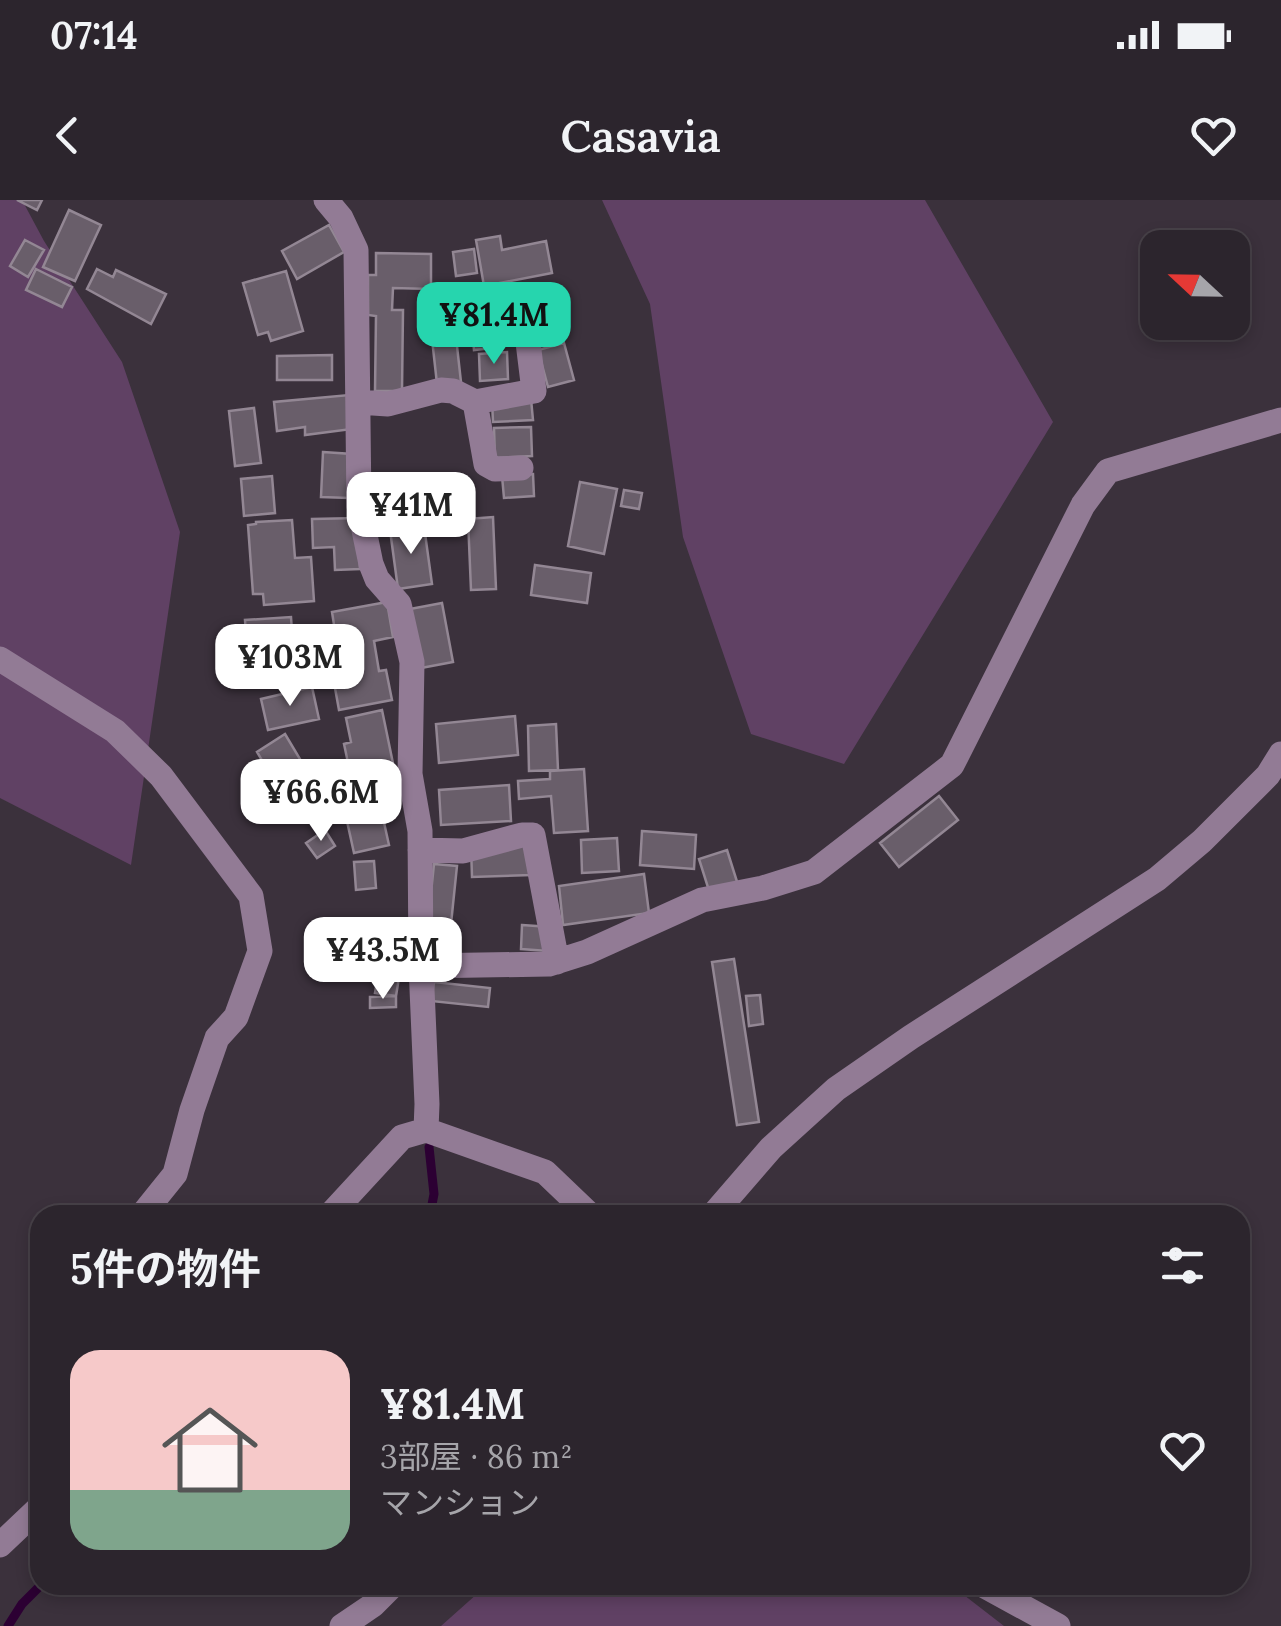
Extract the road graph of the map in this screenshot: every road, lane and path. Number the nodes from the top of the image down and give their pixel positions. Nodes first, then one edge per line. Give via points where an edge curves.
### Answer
1 (326, 200) edge
2 (527, 334) dead end
3 (358, 402) junction
4 (475, 402) junction
5 (1281, 420) edge
6 (521, 468) dead end
7 (0, 659) edge
8 (1281, 754) edge
9 (420, 850) junction
10 (557, 962) junction
11 (421, 966) junction
12 (426, 1130) junction
13 (150, 1205) edge
14 (339, 1205) edge
15 (580, 1205) edge
16 (722, 1205) edge
17 (30, 1517) edge
18 (0, 1546) edge
19 (383, 1595) edge
20 (1001, 1595) edge
21 (342, 1626) edge
22 (1058, 1626) edge

1 - 3 street via 356,250
2 - 4 street via 534,391
3 - 4 street via 388,404 440,390
3 - 9 street via 359,506 371,564 399,604 412,662 410,774
4 - 6 street via 486,464
5 - 10 street via 1108,472 1083,505 952,765 814,872 702,900
7 - 13 street via 115,731 161,776 251,896 260,951 236,1017 217,1038 175,1174
8 - 16 street via 1268,775 1157,879 836,1090 771,1148
9 - 10 street via 463,851 534,836
9 - 11 street
10 - 11 street
11 - 12 street
12 - 14 street via 402,1137
12 - 15 street via 545,1172
17 - 18 street
19 - 21 street
20 - 22 street

